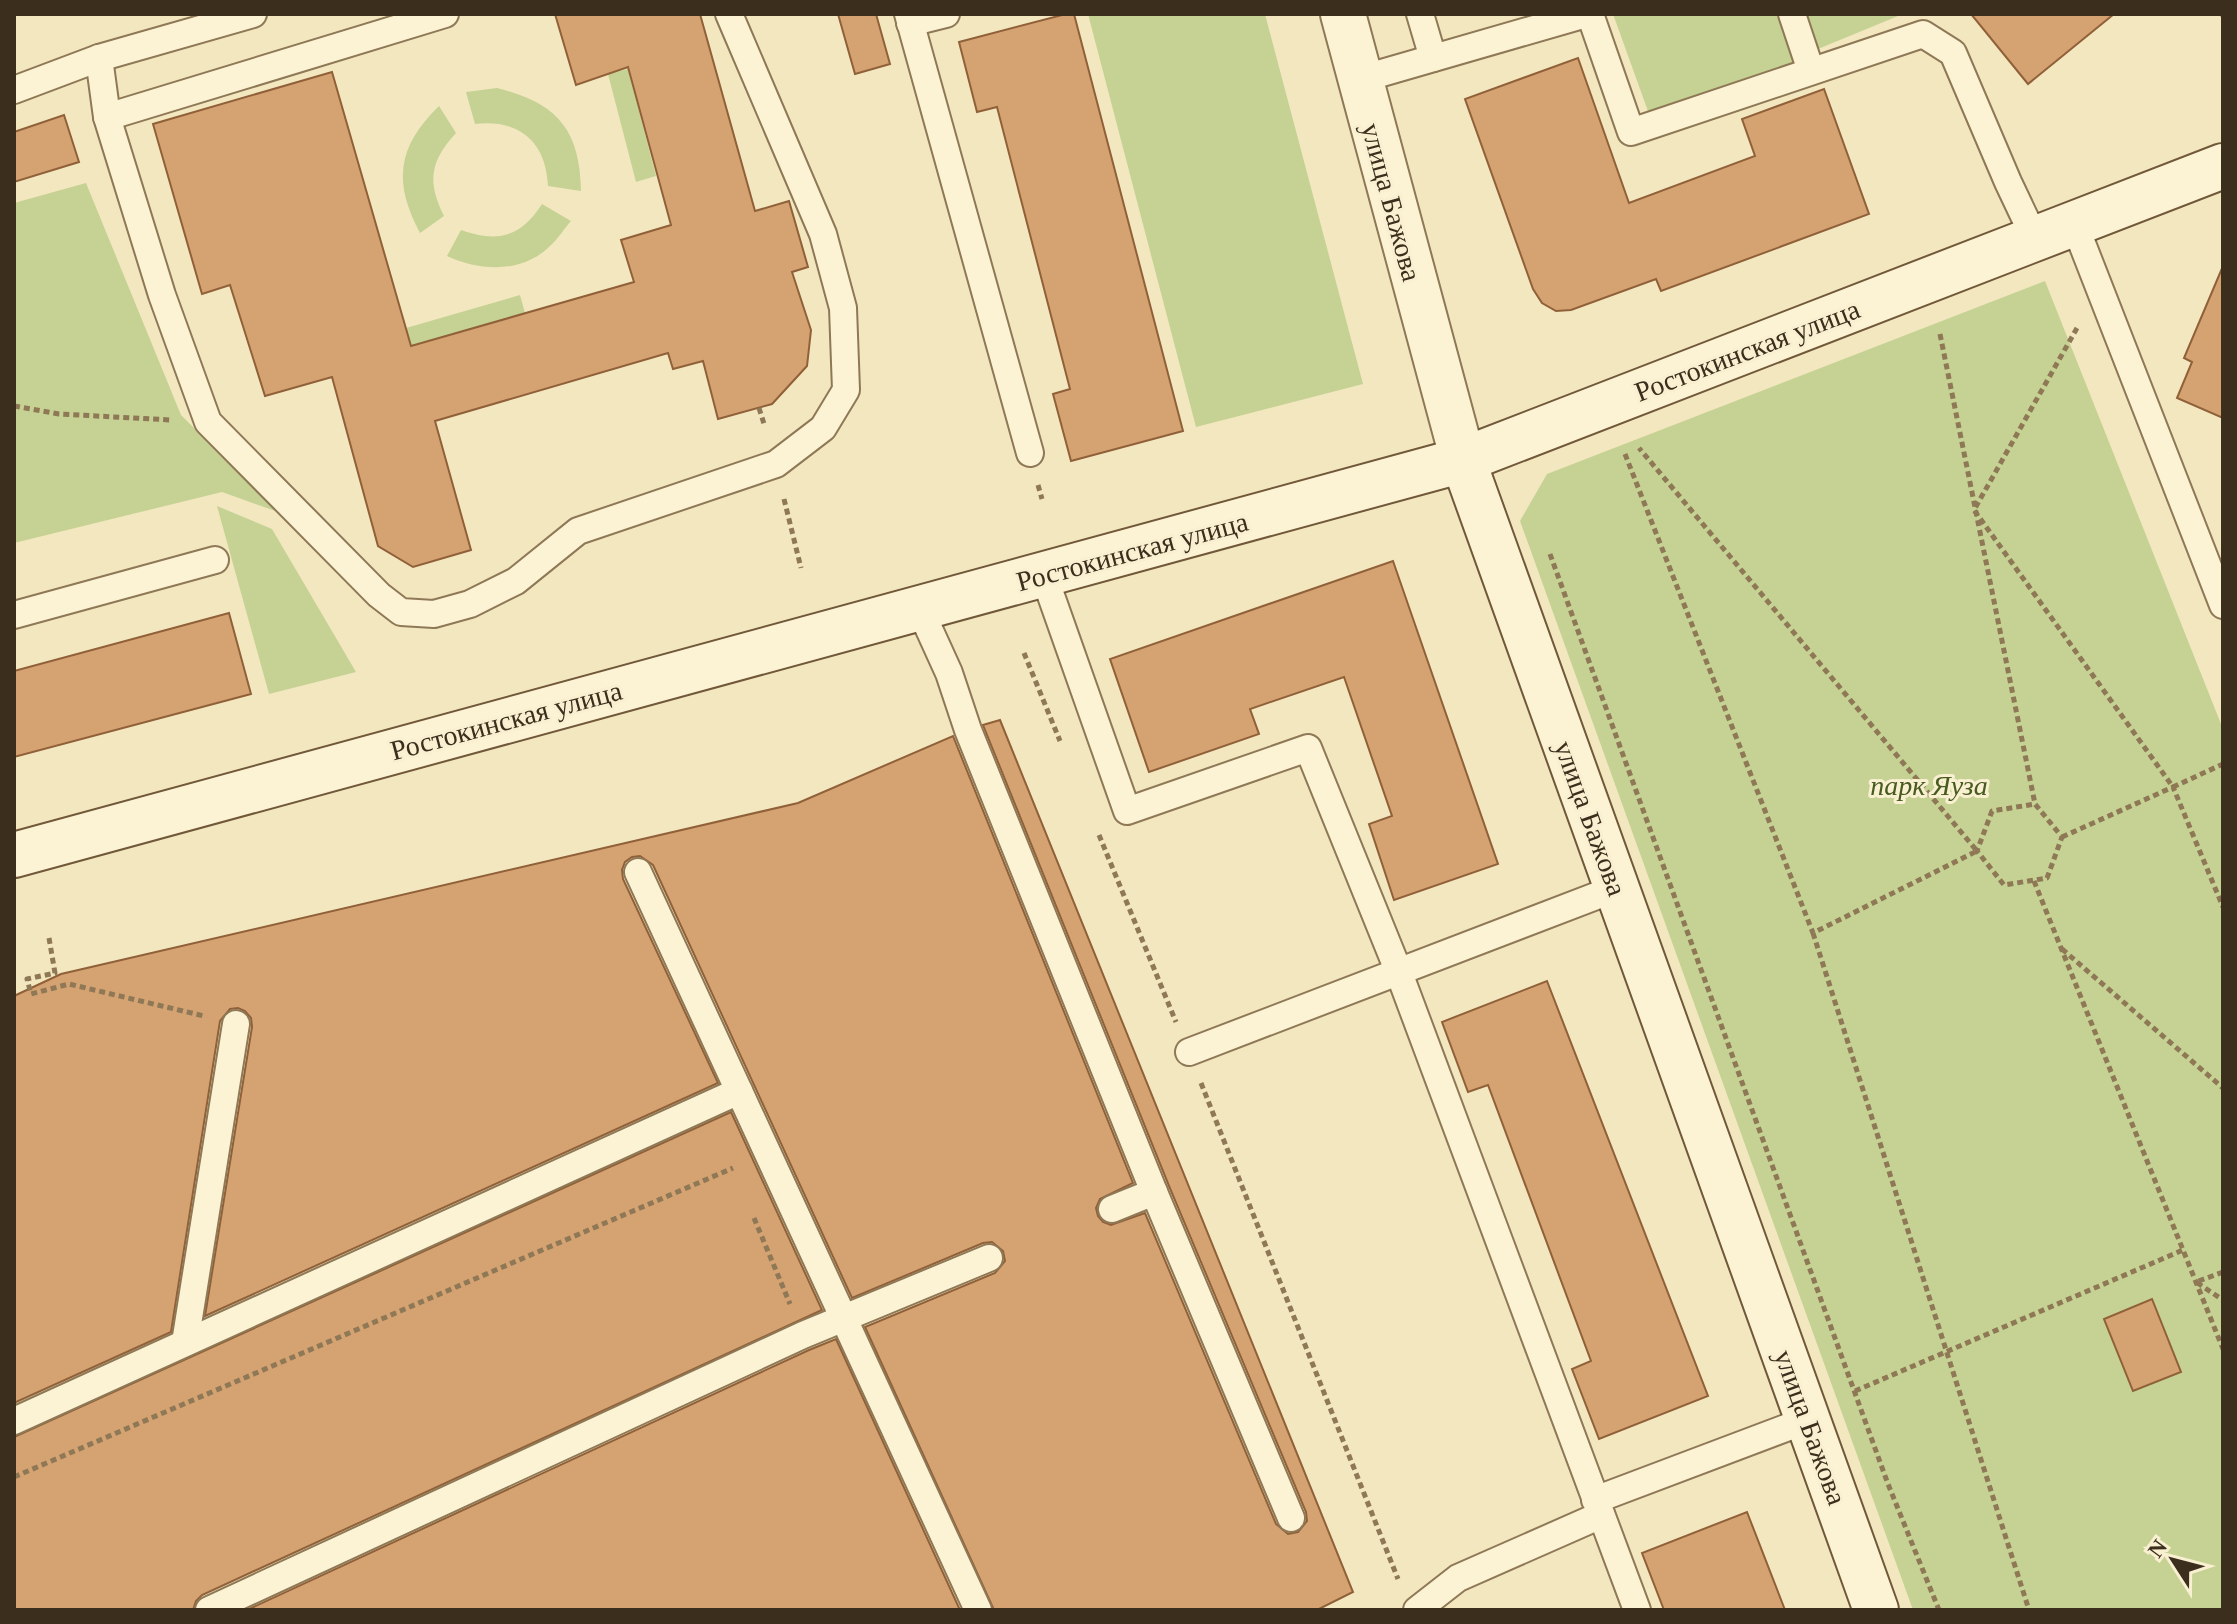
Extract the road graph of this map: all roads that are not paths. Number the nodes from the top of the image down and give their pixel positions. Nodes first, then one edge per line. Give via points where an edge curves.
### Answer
1 (253, 14) edge
2 (445, 14) edge
3 (729, 14) edge
4 (946, 14) edge
5 (1343, 14) edge
6 (1420, 14) edge
7 (1588, 14) edge
8 (1792, 14) edge
9 (909, 19) edge
10 (99, 58) junction
11 (1433, 58) junction
12 (1811, 71) junction
13 (1361, 79) junction
14 (14, 90) edge
15 (107, 117) junction
16 (2223, 166) edge
17 (2055, 231) junction
18 (1030, 453) dead end
19 (1463, 460) junction
20 (215, 560) dead end
21 (1043, 573) junction
22 (2223, 605) edge
23 (919, 607) junction
24 (14, 615) edge
25 (14, 855) edge
26 (638, 872) dead end
27 (1617, 888) junction
28 (1398, 970) junction
29 (236, 1024) road end
30 (1189, 1052) road end
31 (739, 1091) junction
32 (1154, 1192) junction
33 (1112, 1209) dead end
34 (989, 1258) dead end
35 (843, 1317) junction
36 (185, 1343) junction
37 (1807, 1420) junction
38 (14, 1421) edge
39 (1598, 1508) junction
40 (1291, 1518) dead end
41 (209, 1610) edge
42 (978, 1610) edge
43 (1417, 1610) edge
44 (1637, 1610) edge
45 (1876, 1610) edge

1 - 10 lane
2 - 15 lane
3 - 15 lane via 823,234 843,308 846,390 823,428 776,464 578,531 516,581 470,604 434,614 401,612 379,595 208,422
4 - 9 lane
5 - 13 street, улица Бажова
6 - 11 lane
7 - 11 lane
7 - 12 lane via 1631,132
8 - 12 lane
9 - 18 lane
10 - 14 lane
10 - 15 lane
11 - 13 lane
12 - 17 lane via 1923,34 1953,53 2008,182
13 - 19 street, улица Бажова
16 - 17 street, Ростокинская улица
17 - 19 street, Ростокинская улица
17 - 22 lane via 2099,289
19 - 21 street, Ростокинская улица
19 - 27 street, улица Бажова
20 - 24 lane
21 - 23 street, Ростокинская улица
21 - 28 lane via 1127,811 1308,748
23 - 25 street, Ростокинская улица
23 - 32 lane
26 - 31 lane
27 - 28 lane
27 - 37 street, улица Бажова
28 - 30 lane
28 - 39 lane
29 - 36 lane
31 - 35 lane
31 - 36 lane
32 - 33 lane
32 - 40 lane
34 - 35 lane
35 - 41 lane
35 - 42 lane
36 - 38 lane
37 - 39 lane
37 - 45 street, улица Бажова
39 - 43 lane via 1458,1578
39 - 44 lane

